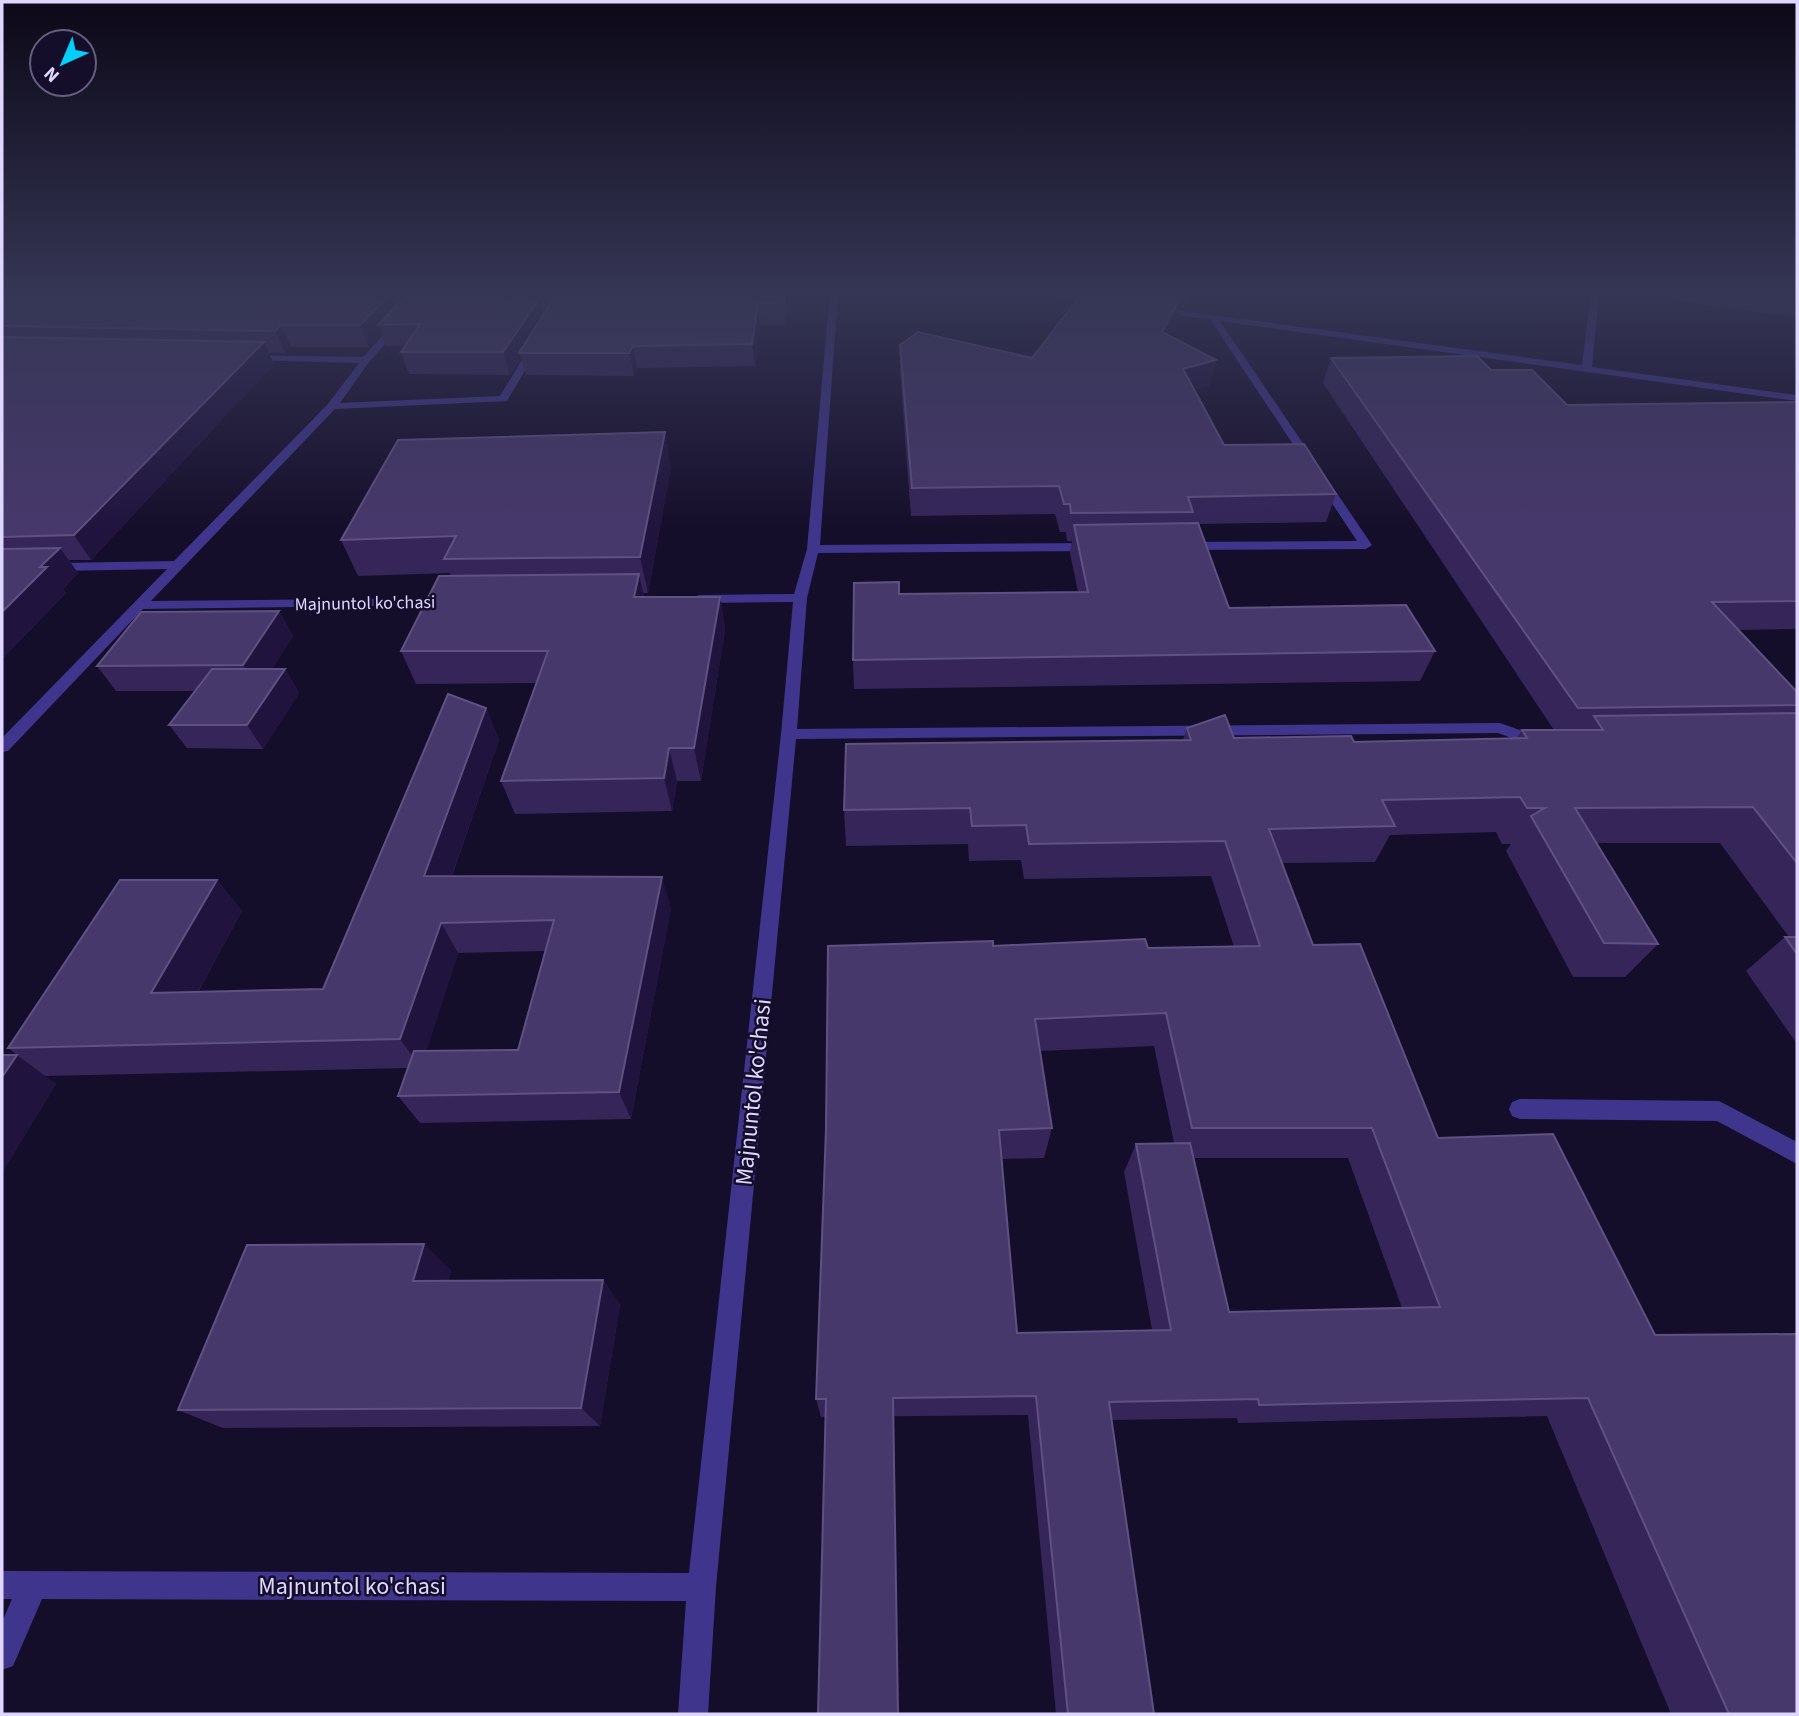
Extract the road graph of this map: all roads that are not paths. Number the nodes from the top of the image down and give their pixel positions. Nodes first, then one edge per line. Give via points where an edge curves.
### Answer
1 (357, 372) edge
2 (519, 372) edge
3 (827, 372) edge
4 (1250, 372) edge
5 (1609, 372) edge
6 (1797, 398) edge
7 (332, 406) junction
8 (1172, 546) edge
9 (1103, 547) edge
10 (813, 548) junction
11 (179, 565) junction
12 (2, 568) edge
13 (800, 598) junction
14 (690, 599) edge
15 (470, 601) edge
16 (139, 605) junction
17 (789, 734) junction
18 (1558, 745) edge
19 (2, 747) edge
20 (1520, 1109) dead end
21 (1797, 1154) edge
22 (2, 1585) edge
23 (33, 1586) junction
24 (702, 1587) junction
25 (2, 1655) edge
26 (693, 1714) edge

1 - 7 street
2 - 7 street via 503,399
3 - 10 street, Majnuntol ko'chasi
4 - 8 street via 1366,545
5 - 6 street
7 - 11 street
9 - 10 street
10 - 13 street, Majnuntol ko'chasi
11 - 12 street
11 - 16 street
13 - 14 street
13 - 17 street, Majnuntol ko'chasi
15 - 16 street, Majnuntol ko'chasi
16 - 19 street
17 - 18 street via 1500,728 1544,745
17 - 24 street, Majnuntol ko'chasi
20 - 21 street via 1718,1111
22 - 23 street, Majnuntol ko'chasi
23 - 24 street, Majnuntol ko'chasi
23 - 25 street
24 - 26 street, Majnuntol ko'chasi

